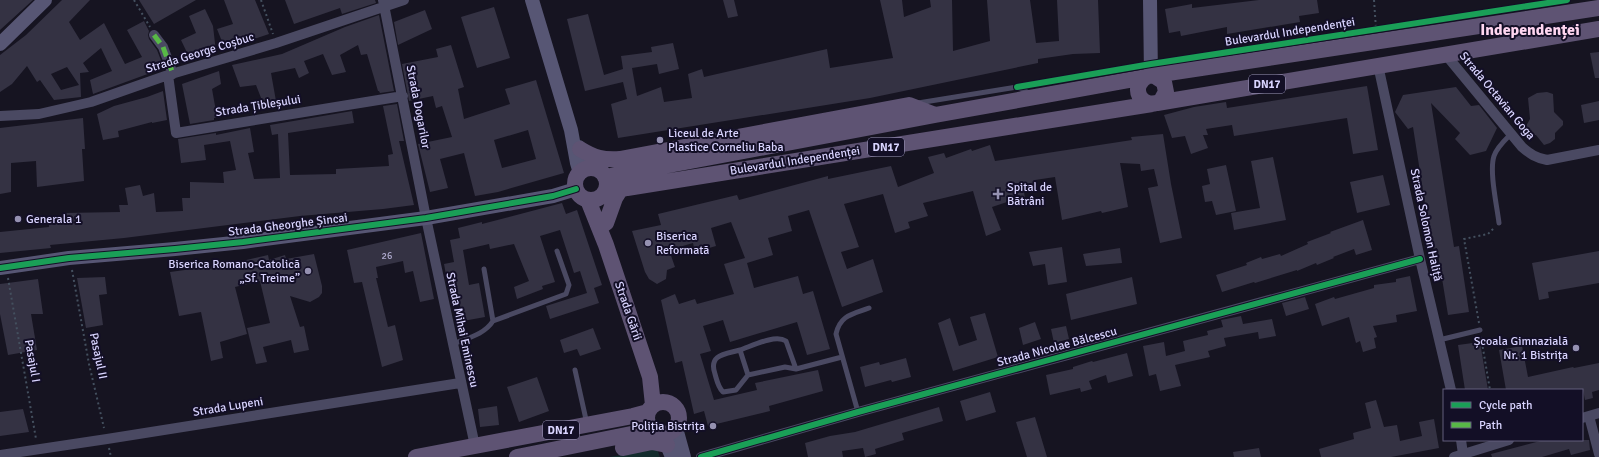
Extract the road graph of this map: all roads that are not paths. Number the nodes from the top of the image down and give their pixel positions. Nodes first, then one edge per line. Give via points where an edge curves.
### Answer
1 (45, 0) edge
2 (404, 0) edge
3 (532, 0) edge
4 (1150, 0) edge
5 (384, 3) edge
6 (1599, 8) edge
7 (1599, 29) edge
8 (154, 35) road end
9 (0, 44) edge
10 (1446, 55) junction
11 (1378, 65) junction
12 (170, 74) junction
13 (1150, 76) junction
14 (403, 96) junction
15 (1035, 97) junction
16 (1154, 104) junction
17 (909, 105) junction
18 (935, 115) junction
19 (0, 116) edge
20 (1511, 134) junction
21 (576, 144) junction
22 (1599, 150) edge
23 (585, 171) junction
24 (605, 177) junction
25 (576, 189) junction
26 (620, 190) junction
27 (598, 196) junction
28 (426, 218) junction
29 (606, 223) junction
30 (1499, 224) road end
31 (606, 246) junction
32 (557, 251) dead end
33 (1420, 259) junction
34 (3, 267) edge
35 (484, 269) dead end
36 (869, 308) dead end
37 (493, 321) junction
38 (1480, 330) road end
39 (1439, 340) junction
40 (452, 344) junction
41 (740, 350) junction
42 (842, 357) junction
43 (796, 369) junction
44 (575, 370) dead end
45 (748, 375) junction
46 (460, 383) junction
47 (1451, 389) edge
48 (655, 406) junction
49 (858, 412) junction
50 (1599, 413) edge
51 (1585, 417) edge
52 (587, 425) junction
53 (676, 428) junction
54 (1461, 441) edge
55 (1506, 441) edge
56 (663, 442) edge
57 (475, 446) junction
58 (1599, 454) edge
59 (0, 455) edge
60 (1459, 456) edge
61 (416, 457) edge
62 (517, 457) edge
63 (575, 457) edge
64 (684, 457) edge
65 (701, 457) edge

1 - 9 street
2 - 5 street, Strada George Coșbuc
3 - 21 street
4 - 13 street
5 - 12 street, Strada George Coșbuc via 276,43
5 - 14 street, Strada Dogarilor
6 - 13 main road, Bulevardul Independenței / DN17
7 - 10 main road, Bulevardul Independenței / DN17
8 - 12 street via 163,47
10 - 11 main road, Bulevardul Independenței / DN17
10 - 20 street, Strada Octavian Goga
11 - 16 main road, Bulevardul Independenței / DN17
11 - 33 street, Strada Solomon Haliță
12 - 14 street, Strada Țibleșului via 176,133
12 - 19 street, Strada George Coșbuc via 90,102 39,114
13 - 15 main road, Bulevardul Independenței / DN17
13 - 16 main road via 1139,84 1138,93 1143,101
13 - 16 main road via 1160,78 1166,86 1165,97
14 - 28 street, Strada Dogarilor
15 - 17 lane via 1017,87
15 - 18 main road, Bulevardul Independenței / DN17
16 - 26 main road, Bulevardul Independenței / DN17
17 - 18 main road
17 - 21 main road via 620,159 603,160 592,156
18 - 24 main road, Bulevardul Independenței / DN17
20 - 22 street, Strada Octavian Goga via 1529,154 1547,160
20 - 30 lane via 1494,155 1492,168
21 - 23 street via 585,160
23 - 24 main road via 601,172
23 - 25 main road via 577,178
24 - 27 main road via 607,182
25 - 27 main road via 578,194
25 - 28 street, Strada Gheorghe Șincai via 553,196
26 - 27 main road, Bulevardul Independenței / DN17
26 - 29 main road via 611,205
27 - 29 main road, Strada Gării
27 - 31 main road, Strada Gării
28 - 34 street, Strada Gheorghe Șincai via 182,249 69,258
28 - 40 street, Strada Mihai Eminescu
29 - 31 main road, Strada Gării
31 - 48 main road, Strada Gării via 650,377
32 - 37 lane via 569,285 566,294
33 - 39 street, Strada Solomon Haliță
33 - 49 street, Strada Nicolae Bălcescu
35 - 37 lane
36 - 42 lane via 843,318 838,325 836,334
37 - 40 lane via 486,330
38 - 39 lane
39 - 47 street, Strada Solomon Haliță
40 - 46 street, Strada Mihai Eminescu
41 - 43 lane via 782,338 786,340
41 - 45 lane
41 - 45 lane via 718,356 712,367 719,388 723,392 736,390
42 - 43 lane
42 - 49 lane
43 - 45 lane via 785,367
44 - 52 lane
46 - 57 street, Strada Mihai Eminescu
46 - 59 street, Strada Lupeni
48 - 52 main road, DN17
48 - 53 main road via 672,405 678,413 679,423
48 - 56 main road via 647,422
49 - 65 street, Strada Nicolae Bălcescu
50 - 51 street
51 - 58 street
52 - 57 main road, DN17
53 - 56 main road via 667,434
53 - 64 street
54 - 60 street
55 - 60 street
56 - 62 main road, DN17
56 - 63 main road
57 - 61 main road, DN17

